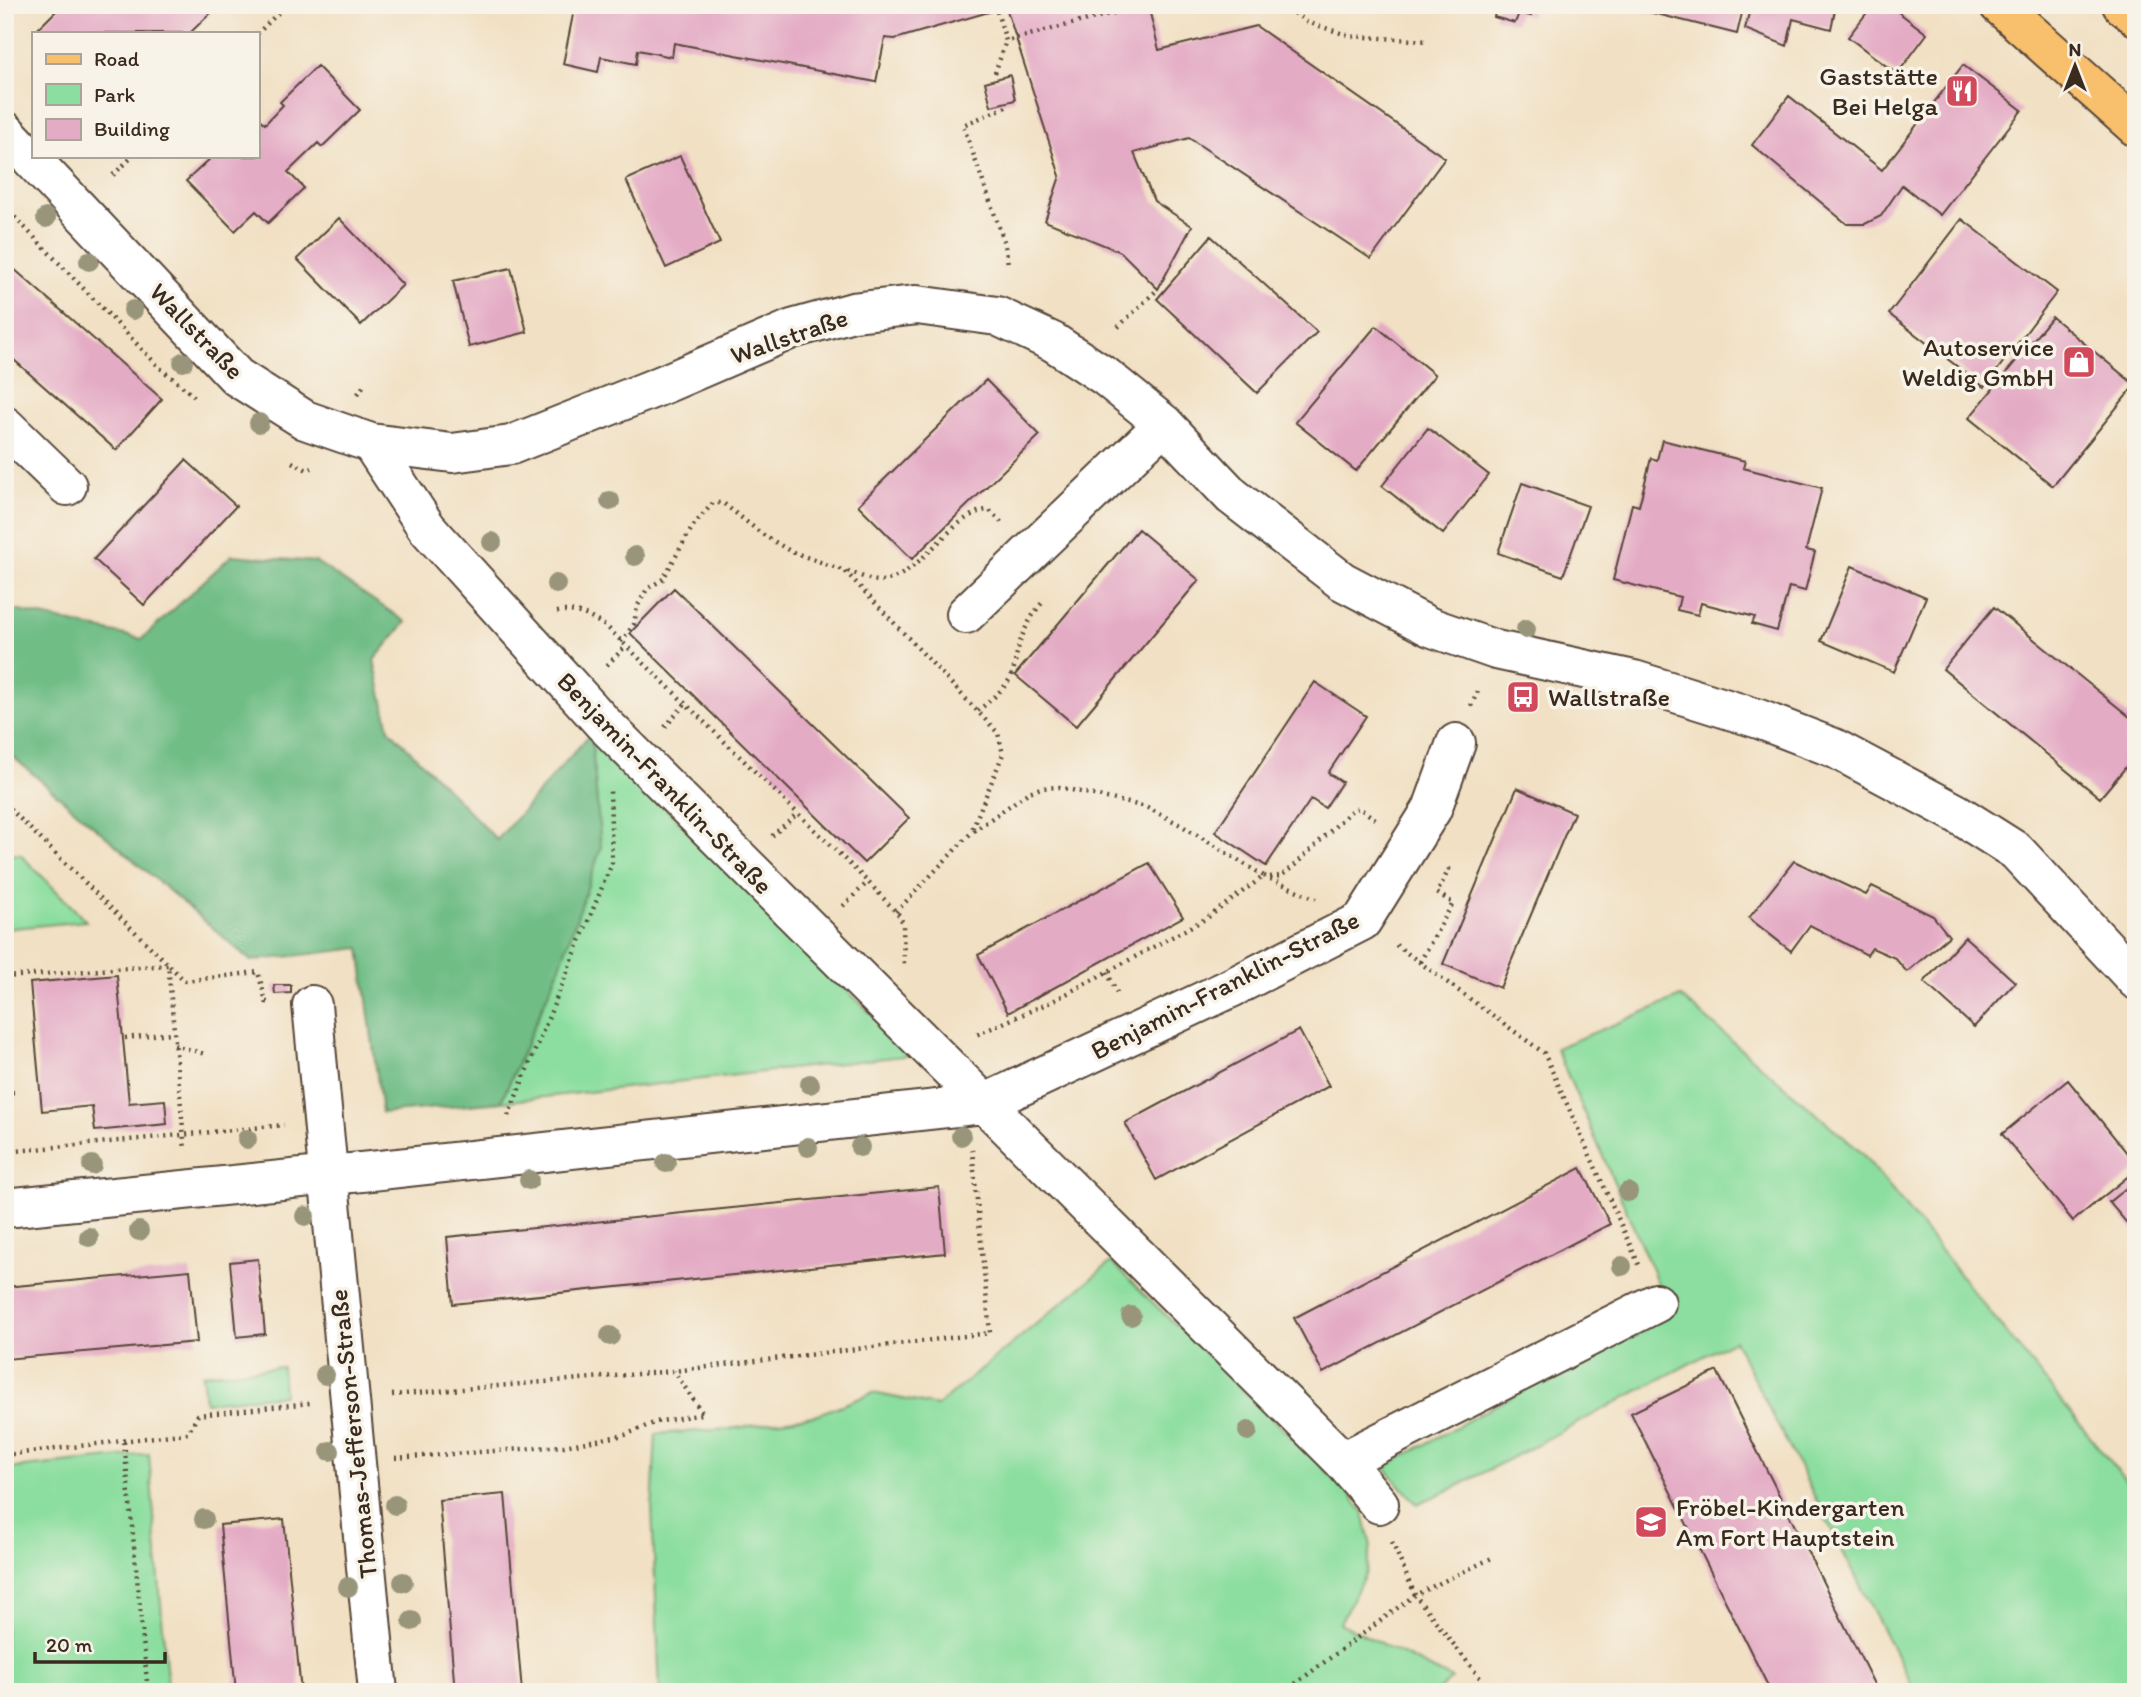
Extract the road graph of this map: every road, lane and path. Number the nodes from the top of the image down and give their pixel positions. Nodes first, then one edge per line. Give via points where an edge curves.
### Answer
1 (286, 5) edge
2 (995, 5) edge
3 (1145, 5) edge
4 (1242, 5) edge
5 (1248, 5) edge
6 (1283, 5) edge
7 (1999, 5) edge
8 (2122, 5) edge
9 (2136, 16) edge
10 (259, 32) edge
11 (1006, 41) junction
12 (1429, 41) dead end
13 (995, 73) dead end
14 (1006, 107) dead end
15 (2136, 127) edge
16 (5, 131) edge
17 (131, 158) edge
18 (113, 176) dead end
19 (1007, 264) dead end
20 (1158, 289) dead end
21 (1118, 327) dead end
22 (1164, 424) junction
23 (5, 426) edge
24 (371, 443) junction
25 (67, 486) dead end
26 (552, 613) dead end
27 (966, 614) dead end
28 (621, 642) junction
29 (603, 723) junction
30 (1456, 743) dead end
31 (5, 804) edge
32 (971, 833) junction
33 (896, 912) junction
34 (1363, 921) junction
35 (168, 965) junction
36 (904, 973) dead end
37 (5, 977) edge
38 (2136, 980) edge
39 (312, 1005) joint
40 (172, 1033) junction
41 (125, 1038) dead end
42 (174, 1045) junction
43 (205, 1054) dead end
44 (933, 1054) junction
45 (14, 1092) dead end
46 (5, 1093) edge
47 (983, 1104) junction
48 (324, 1121) junction
49 (183, 1135) junction
50 (5, 1152) edge
51 (489, 1158) junction
52 (329, 1176) junction
53 (189, 1189) junction
54 (5, 1208) edge
55 (1656, 1303) joint
56 (674, 1371) junction
57 (349, 1399) junction
58 (124, 1442) junction
59 (5, 1455) edge
60 (1343, 1461) junction
61 (355, 1462) junction
62 (1379, 1504) joint
63 (1494, 1558) dead end
64 (1415, 1595) junction
65 (148, 1692) edge
66 (378, 1692) edge
67 (1284, 1692) edge
68 (1491, 1692) edge

1 - 10 path
2 - 11 path
3 - 11 path
4 - 5 path via 1243,12
6 - 12 path via 1307,22 1350,36
7 - 15 main road
8 - 9 main road
11 - 13 path
14 - 19 path via 963,125 1005,244
16 - 24 street, Wallstraße via 237,377 305,420
17 - 18 path
20 - 21 path
22 - 24 street, Wallstraße via 1053,342 997,316 917,305 853,312 792,329 510,445 452,453
22 - 27 street
22 - 38 street, Wallstraße via 1232,496 1342,581 1430,627 1496,650 1634,680 1759,719 1834,748 1956,813 2015,851
23 - 25 street
24 - 29 street, Benjamin-Franklin-Straße via 427,528
26 - 28 path via 579,612 607,627
28 - 32 path via 634,624 636,607 647,589 663,579 693,526 713,503 723,503 790,551 845,571 998,733 1003,754
28 - 33 path
29 - 44 street, Benjamin-Franklin-Straße
29 - 51 path via 612,808 612,863
30 - 34 street, Benjamin-Franklin-Straße via 1432,809
31 - 35 path
32 - 33 path
32 - 44 path via 1029,792 1059,787 1146,807 1264,876 1207,918 1053,1001
33 - 36 path via 903,925
34 - 47 street, Benjamin-Franklin-Straße
34 - 55 path via 1544,1053
35 - 37 path
35 - 39 path via 185,981 258,972 266,1002 300,1000
35 - 40 path
39 - 48 street, Thomas-Jefferson-Straße
40 - 41 path
40 - 42 path
42 - 43 path
42 - 49 path
44 - 47 street, Benjamin-Franklin-Straße
45 - 46 path
47 - 51 street, Benjamin-Franklin-Straße
47 - 56 path via 971,1134 990,1333
47 - 60 street, Benjamin-Franklin-Straße
48 - 49 path
48 - 52 street, Thomas-Jefferson-Straße
49 - 50 path
49 - 53 path
51 - 52 street, Benjamin-Franklin-Straße
52 - 53 street, Benjamin-Franklin-Straße
52 - 57 street, Thomas-Jefferson-Straße
53 - 54 street, Benjamin-Franklin-Straße
55 - 60 street
56 - 57 path
56 - 61 path via 704,1414 564,1446
57 - 58 path via 198,1415 188,1433
57 - 61 street, Thomas-Jefferson-Straße
58 - 59 path
58 - 65 path
60 - 62 street, Benjamin-Franklin-Straße
61 - 66 street, Thomas-Jefferson-Straße
62 - 64 path
63 - 64 path
64 - 67 path
64 - 68 path

